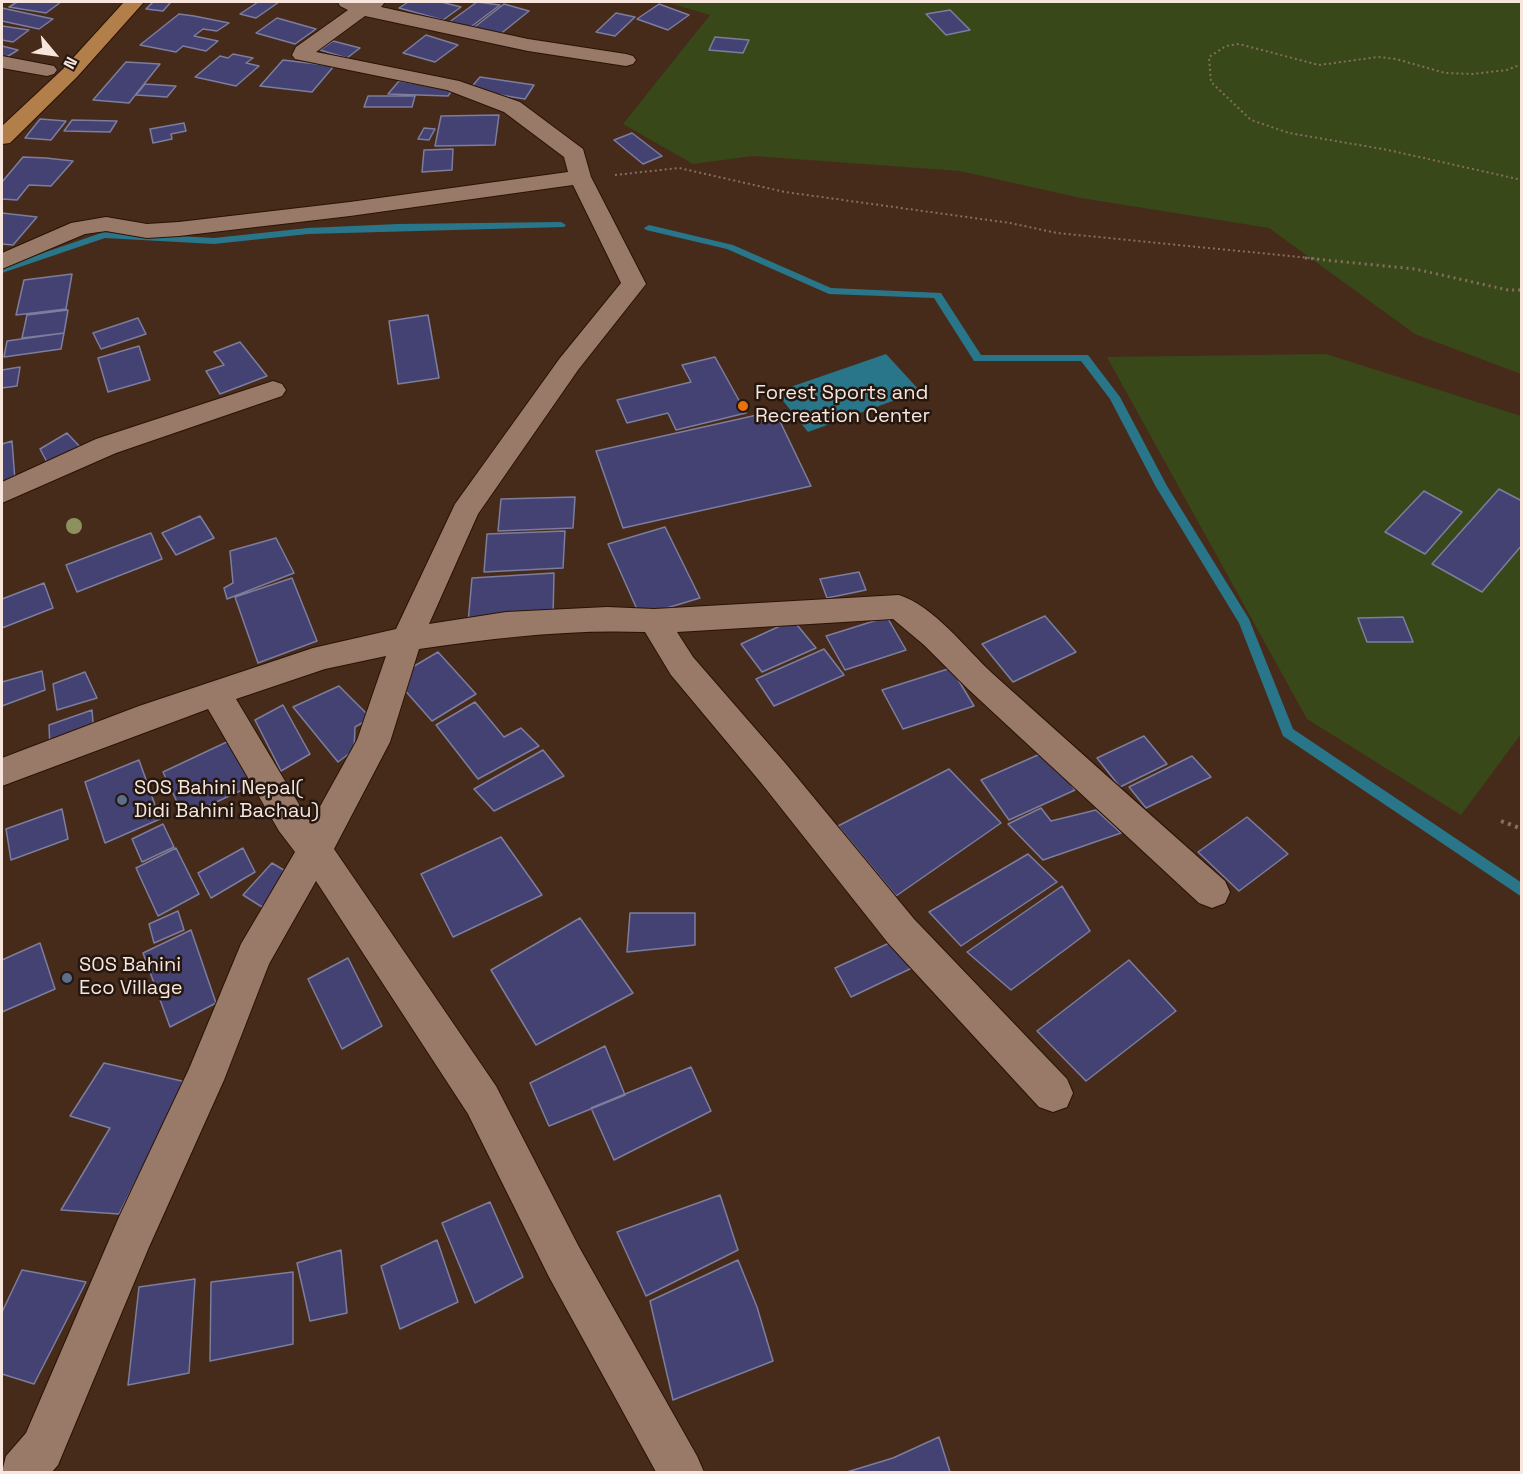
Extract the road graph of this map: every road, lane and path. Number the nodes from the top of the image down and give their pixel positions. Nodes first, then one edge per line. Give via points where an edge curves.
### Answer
1 (112, 2) edge
2 (134, 2) edge
3 (362, 4) edge
4 (626, 60) dead end
5 (2, 62) edge
6 (1521, 64) edge
7 (47, 70) junction
8 (2, 112) edge
9 (2, 138) edge
10 (580, 177) junction
11 (1521, 180) edge
12 (2, 262) edge
13 (1521, 290) edge
14 (273, 390) dead end
15 (2, 493) edge
16 (654, 621) junction
17 (407, 639) junction
18 (216, 694) junction
19 (2, 772) edge
20 (1501, 821) dead end
21 (1521, 829) edge
22 (315, 850) junction
23 (1212, 892) dead end
24 (1053, 1093) dead end
25 (22, 1473) edge
26 (681, 1473) edge

1 - 7 main road
2 - 9 main road via 70,73
3 - 4 street via 528,45
3 - 10 street via 302,55 452,85 512,106 575,154
5 - 7 street
6 - 11 path via 1473,74 1444,73 1412,62 1378,57 1321,66 1229,45 1209,57 1211,82 1251,120 1289,133
7 - 8 main road
10 - 12 street via 179,229 147,231 106,224 79,228
10 - 13 path via 680,168 785,192 1057,233 1415,269
10 - 17 street via 634,284 570,364 465,511
14 - 15 street via 106,446
16 - 17 street via 506,624
16 - 23 street via 899,607
16 - 24 street via 682,666 901,931
17 - 18 street via 324,657
17 - 22 street via 373,742
18 - 19 street
18 - 22 street via 291,821
20 - 21 path
22 - 25 street via 254,956 204,1080 42,1449
22 - 26 street via 482,1100 564,1262

